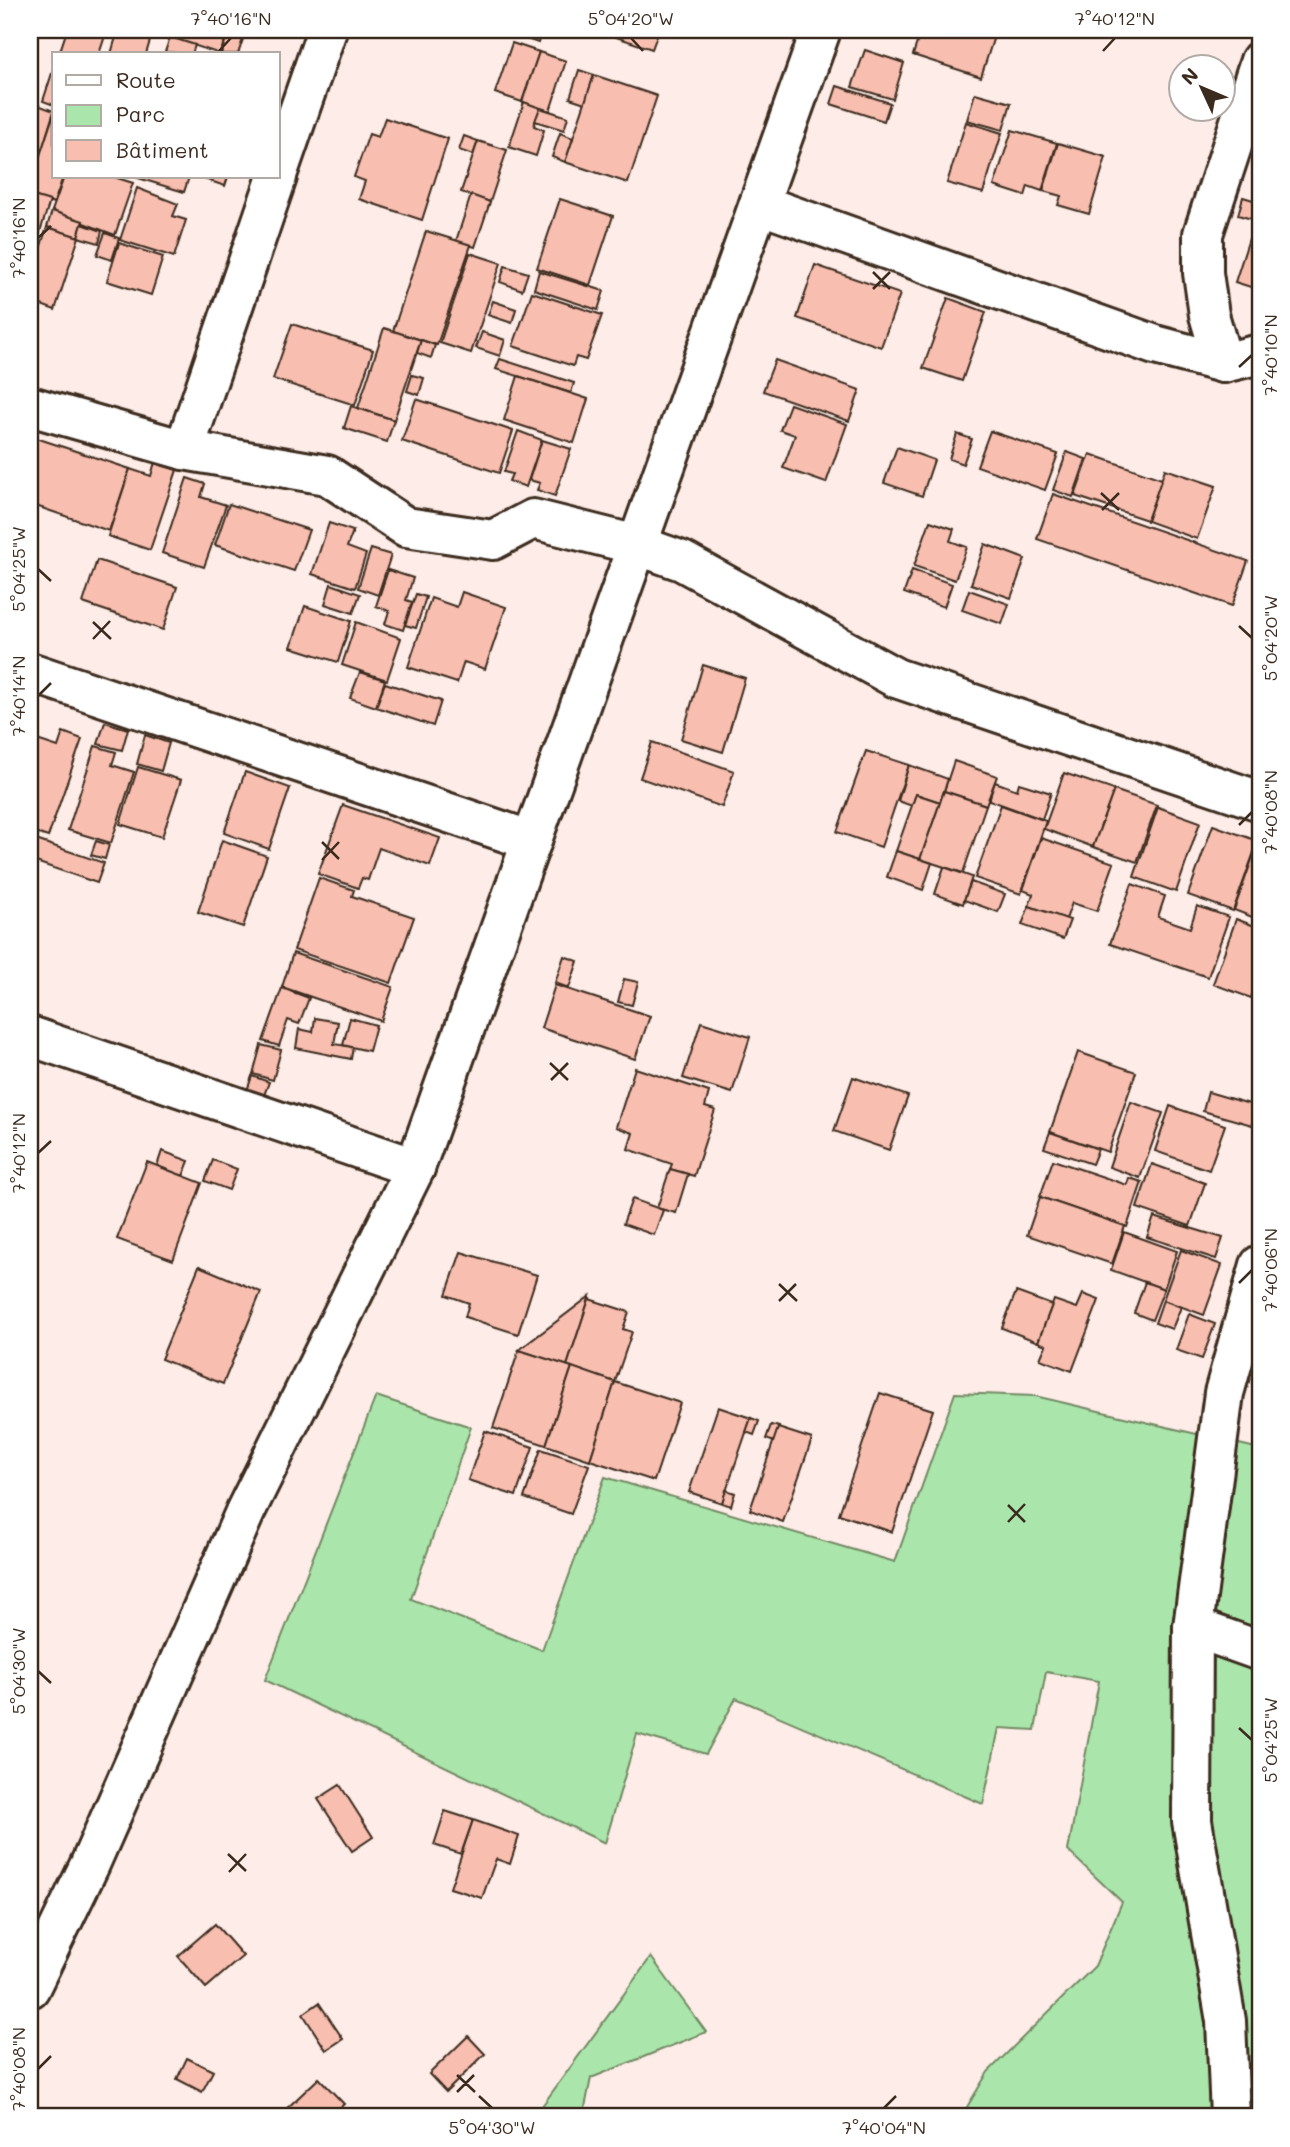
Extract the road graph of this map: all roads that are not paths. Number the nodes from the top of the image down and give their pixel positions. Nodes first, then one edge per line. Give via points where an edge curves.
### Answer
1 (327, 30) edge
2 (821, 30) edge
3 (1260, 61) edge
4 (280, 165) edge
5 (276, 178) edge
6 (759, 204) junction
7 (1260, 354) edge
8 (1223, 363) junction
9 (30, 406) edge
10 (184, 450) junction
11 (637, 545) junction
12 (30, 672) edge
13 (1260, 801) edge
14 (532, 841) junction
15 (30, 1036) edge
16 (415, 1168) junction
17 (1260, 1265) edge
18 (1193, 1627) junction
19 (1260, 1651) edge
20 (30, 1988) edge
21 (1230, 2117) edge

1 - 4 street
2 - 6 street
3 - 8 street via 1203,234 1209,315
5 - 10 street
6 - 8 street via 1156,345
6 - 11 street
7 - 8 street
9 - 10 street
10 - 11 street via 327,475 406,527 493,540 533,519
11 - 13 street via 682,561 896,678
11 - 14 street
12 - 14 street
14 - 16 street
15 - 16 street
16 - 20 street via 246,1510 90,1864
17 - 18 street via 1224,1393
18 - 19 street
18 - 21 street via 1192,1821 1226,2021

